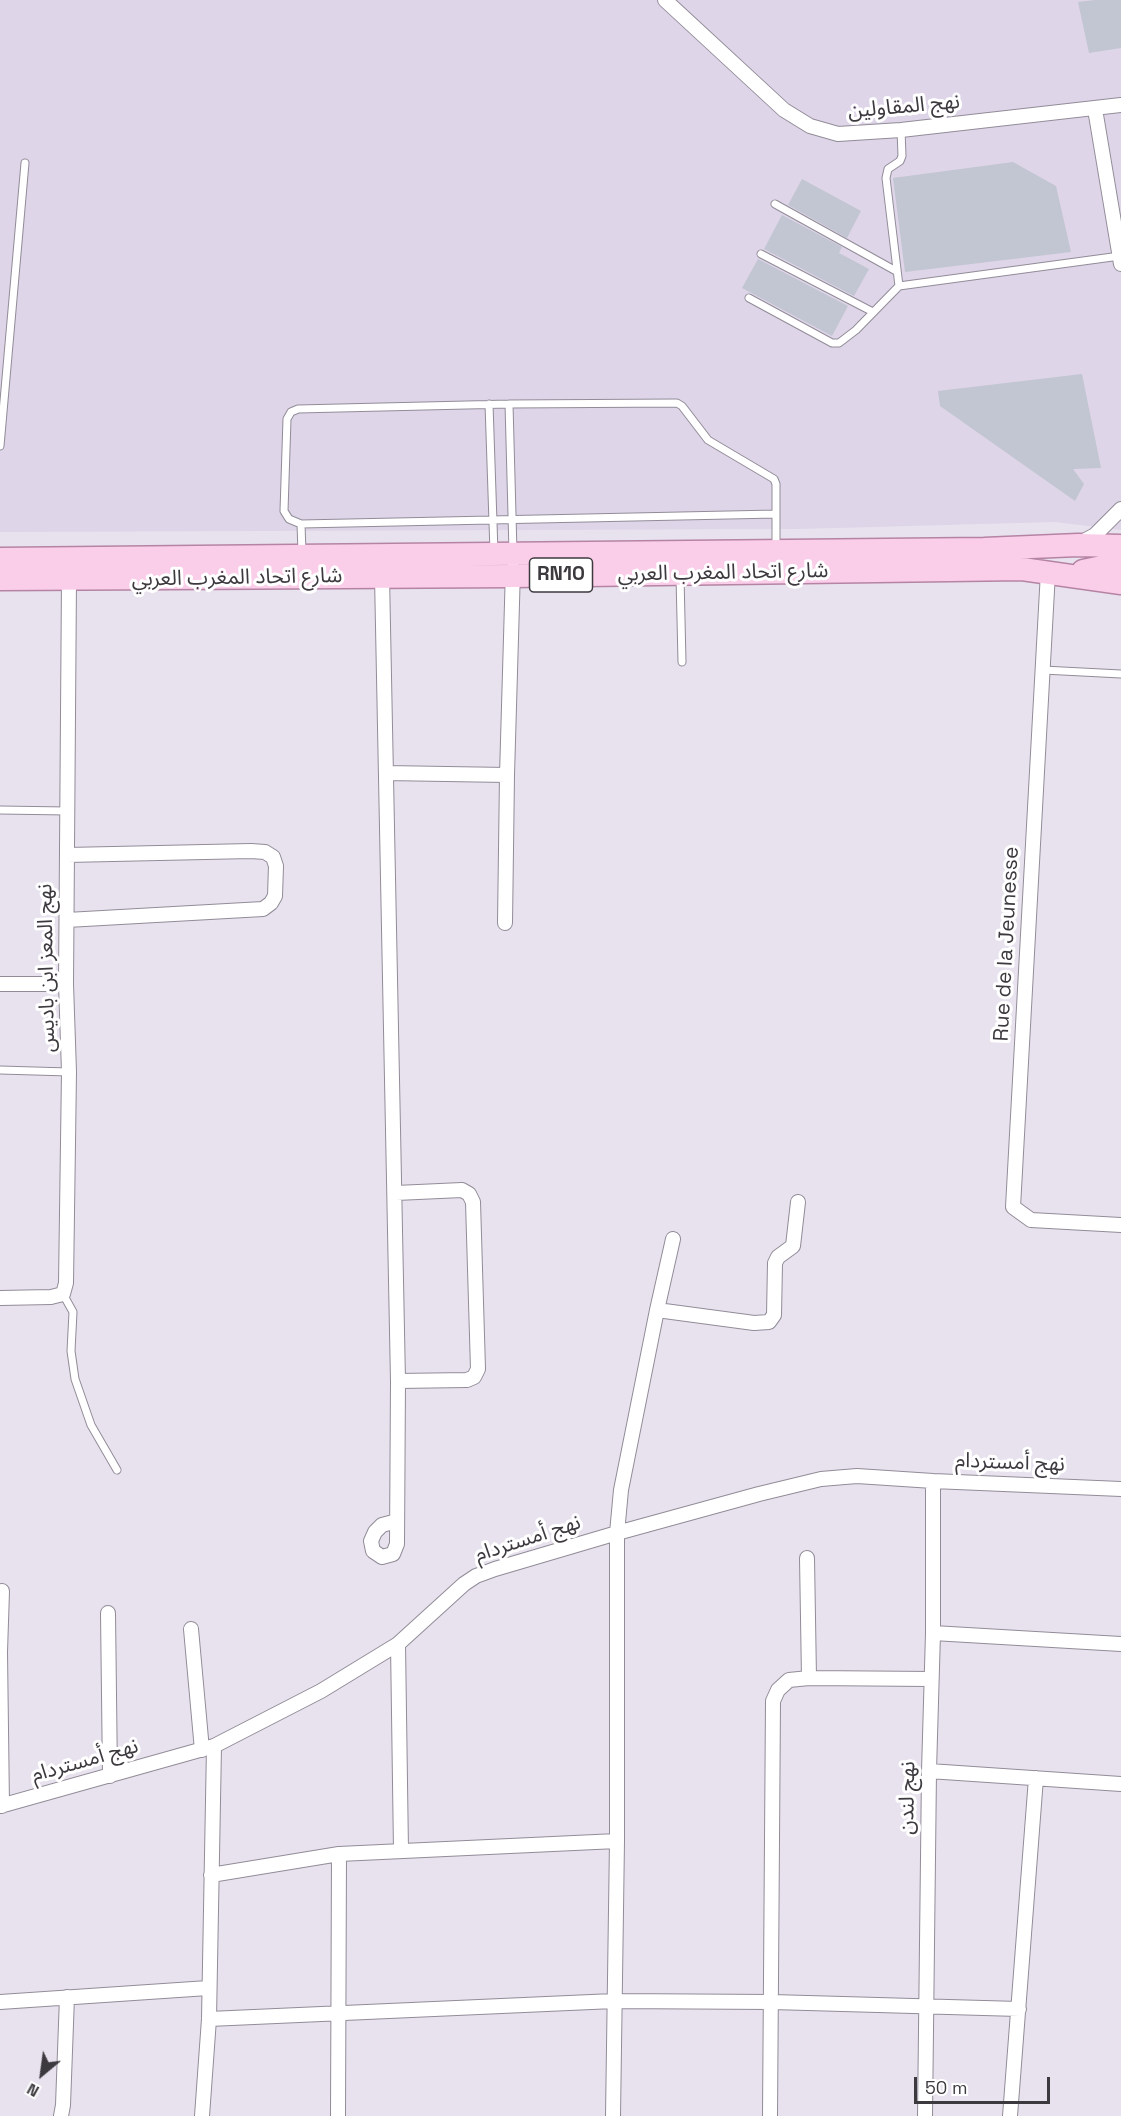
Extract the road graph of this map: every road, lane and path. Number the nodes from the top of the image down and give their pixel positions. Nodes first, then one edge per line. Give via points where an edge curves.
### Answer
1 (665, 0) edge
2 (1121, 105) edge
3 (1095, 109) junction
4 (901, 130) junction
5 (25, 163) dead end
6 (775, 204) dead end
7 (761, 254) dead end
8 (1120, 260) edge
9 (896, 271) junction
10 (899, 286) junction
11 (749, 298) dead end
12 (873, 312) junction
13 (489, 404) junction
14 (509, 404) junction
15 (0, 446) edge
16 (1121, 509) edge
17 (776, 514) junction
18 (493, 519) junction
19 (512, 519) junction
20 (301, 524) junction
21 (1078, 545) junction
22 (1121, 546) edge
23 (776, 552) junction
24 (302, 556) junction
25 (0, 560) edge
26 (507, 562) junction
27 (1121, 563) edge
28 (1048, 572) junction
29 (680, 574) junction
30 (382, 576) junction
31 (0, 579) edge
32 (69, 579) junction
33 (1121, 583) edge
34 (682, 662) dead end
35 (1043, 670) junction
36 (1113, 674) junction
37 (1121, 674) edge
38 (1121, 681) edge
39 (386, 773) junction
40 (507, 775) junction
41 (0, 810) edge
42 (67, 811) junction
43 (67, 855) junction
44 (67, 920) junction
45 (505, 923) dead end
46 (0, 984) edge
47 (66, 984) junction
48 (0, 1070) edge
49 (69, 1072) junction
50 (396, 1192) junction
51 (798, 1202) dead end
52 (1121, 1225) edge
53 (673, 1239) dead end
54 (63, 1294) junction
55 (0, 1298) edge
56 (657, 1310) junction
57 (398, 1381) junction
58 (117, 1470) dead end
59 (933, 1481) junction
60 (1121, 1489) edge
61 (397, 1521) dead end
62 (617, 1533) junction
63 (807, 1558) dead end
64 (2, 1591) dead end
65 (108, 1613) dead end
66 (190, 1629) dead end
67 (933, 1633) junction
68 (398, 1644) junction
69 (1121, 1644) edge
70 (0, 1652) edge
71 (809, 1678) junction
72 (931, 1679) junction
73 (208, 1748) junction
74 (929, 1771) junction
75 (110, 1776) junction
76 (1036, 1778) junction
77 (1121, 1784) edge
78 (1, 1806) edge
79 (617, 1840) junction
80 (402, 1851) junction
81 (339, 1854) junction
82 (211, 1875) junction
83 (208, 1988) junction
84 (67, 1997) junction
85 (614, 2001) junction
86 (0, 2002) edge
87 (772, 2002) junction
88 (927, 2007) junction
89 (1019, 2009) junction
90 (338, 2014) junction
91 (209, 2019) junction
92 (61, 2116) edge
93 (202, 2116) edge
94 (338, 2116) edge
95 (613, 2116) edge
96 (770, 2116) edge
97 (924, 2116) edge
98 (1010, 2116) edge

1 - 4 street, نهج المقاولين via 784,110 810,126 838,134
2 - 3 street, نهج المقاولين
3 - 4 street, نهج المقاولين
3 - 8 street
4 - 9 lane via 902,156 888,169 886,178
5 - 15 lane
6 - 9 lane
7 - 12 lane
8 - 10 lane
9 - 10 lane
10 - 12 lane
11 - 12 lane via 832,343 839,343
13 - 14 lane
13 - 18 lane
13 - 20 lane via 291,412 287,419 284,511
14 - 17 lane via 677,404 708,440 774,479
14 - 19 lane
16 - 21 street via 1095,536
17 - 19 lane
17 - 23 lane
18 - 19 lane
18 - 20 lane
18 - 26 lane
19 - 26 lane
20 - 24 lane
21 - 22 main road, شارع اتحاد المغرب العربي / RN10
21 - 23 main road, شارع اتحاد المغرب العربي / RN10
23 - 26 main road, شارع اتحاد المغرب العربي / RN10
24 - 25 main road, شارع اتحاد المغرب العربي / RN10
24 - 26 main road, شارع اتحاد المغرب العربي / RN10
26 - 29 main road, شارع اتحاد المغرب العربي / RN10
26 - 30 main road, شارع اتحاد المغرب العربي / RN10
26 - 40 street
27 - 28 main road via 1089,571
28 - 29 main road, شارع اتحاد المغرب العربي / RN10 via 1022,569
28 - 33 main road, شارع اتحاد المغرب العربي / RN10
28 - 35 street, Rue de la Jeunesse
29 - 34 lane
30 - 32 main road, شارع اتحاد المغرب العربي / RN10
30 - 39 street
31 - 32 main road, شارع اتحاد المغرب العربي / RN10
32 - 42 street, نهج المعز ابن باديس
35 - 36 lane
35 - 52 street, Rue de la Jeunesse via 1013,1207 1031,1220
36 - 37 lane
36 - 38 lane
39 - 40 street
39 - 50 street
40 - 45 street
41 - 42 lane
42 - 43 street, نهج المعز ابن باديس
43 - 44 street, نهج المعز ابن باديس
43 - 44 street via 252,851 273,856 276,866 275,896 263,909
44 - 47 street, نهج المعز ابن باديس
46 - 47 street
47 - 49 street, نهج المعز ابن باديس
48 - 49 lane
49 - 54 street, نهج المعز ابن باديس
50 - 57 street
50 - 57 street via 462,1190 470,1194 478,1369 467,1380
51 - 56 street via 793,1246 775,1263 774,1315 769,1322
53 - 56 street
54 - 55 street
54 - 58 lane via 74,1312 71,1351 78,1389 91,1425
56 - 62 street via 621,1490
57 - 61 street
59 - 60 street, نهج أمستردام
59 - 62 street, نهج أمستردام via 856,1476 821,1479
59 - 67 street, نهج لندن
62 - 68 street, نهج أمستردام via 476,1576
62 - 79 street
63 - 71 street
64 - 70 street
65 - 75 street
66 - 73 street
67 - 69 street
67 - 72 street, نهج لندن
68 - 73 street, نهج أمستردام via 321,1691
68 - 80 street
70 - 78 street
71 - 72 street
71 - 87 street via 789,1680 773,1701
72 - 74 street, نهج لندن
73 - 75 street, نهج أمستردام
73 - 82 street
74 - 76 street
74 - 88 street, نهج لندن
75 - 78 street, نهج أمستردام
76 - 77 street
76 - 89 street
79 - 80 street
79 - 85 street
80 - 81 street
81 - 82 street
81 - 90 street
82 - 83 street
83 - 84 street
83 - 91 street
84 - 86 street
84 - 92 street
85 - 87 street
85 - 90 street
85 - 95 street
87 - 88 street
87 - 96 street
88 - 89 street
88 - 97 street, نهج لندن
89 - 98 street
90 - 91 street
90 - 94 street
91 - 93 street

